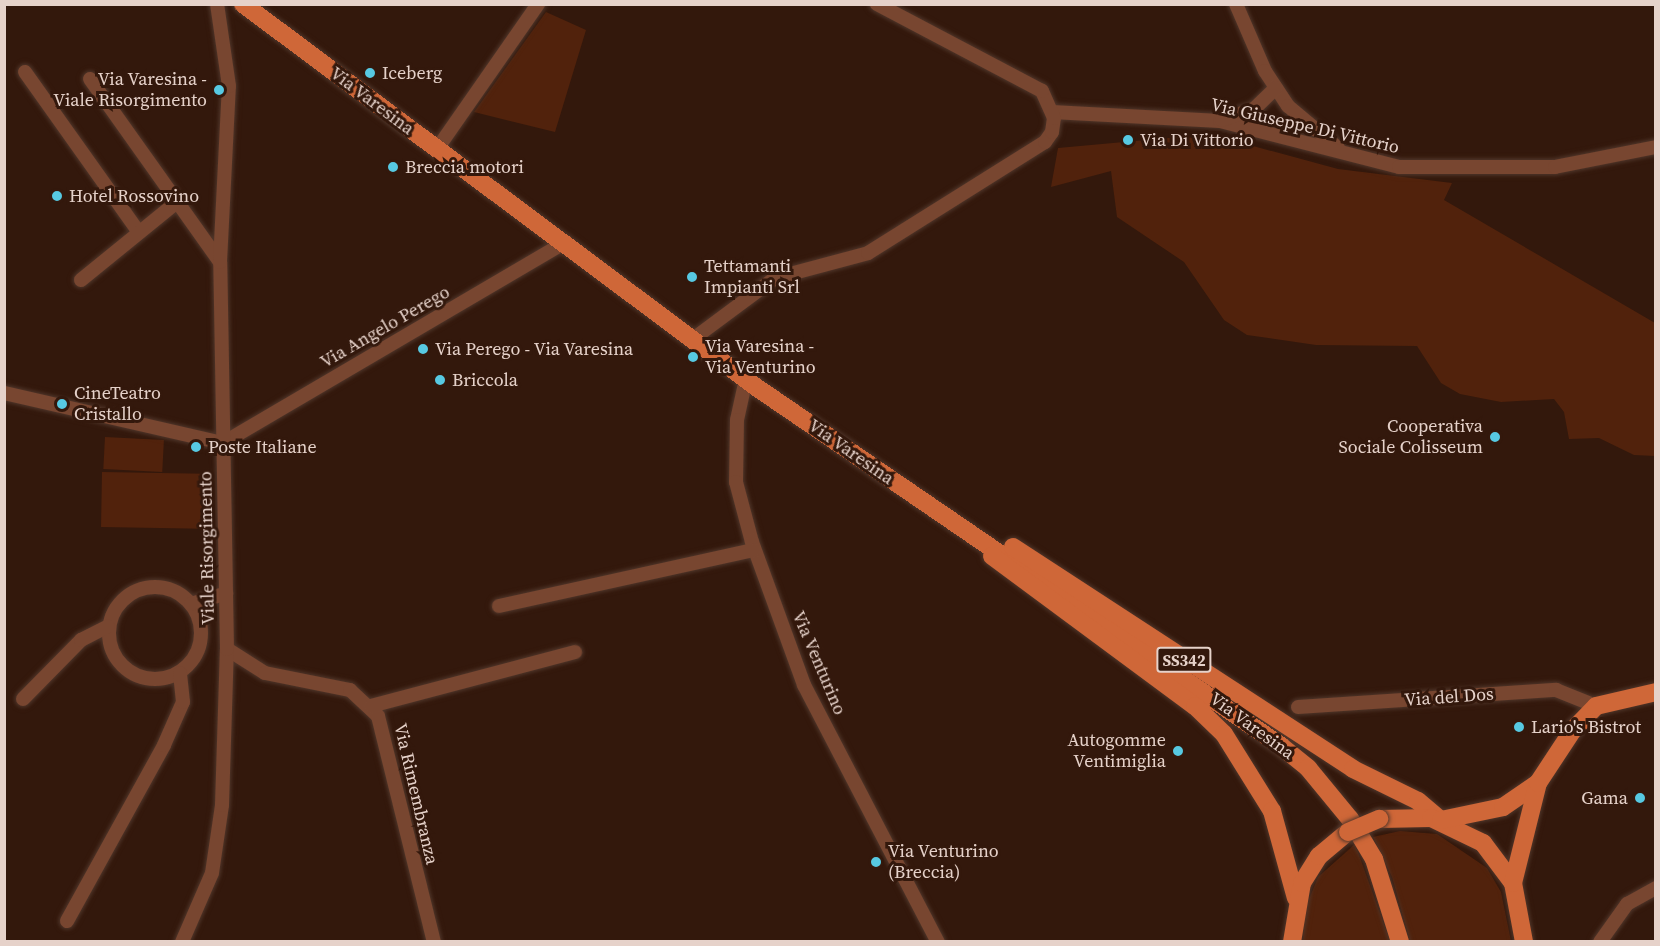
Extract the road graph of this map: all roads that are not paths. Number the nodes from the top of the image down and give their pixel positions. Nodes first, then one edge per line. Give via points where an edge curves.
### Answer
1 (217, 4) edge
2 (243, 4) edge
3 (538, 4) edge
4 (877, 4) edge
5 (1236, 4) edge
6 (25, 72) dead end
7 (90, 79) dead end
8 (1276, 88) junction
9 (1052, 112) junction
10 (1220, 121) junction
11 (1656, 147) edge
12 (436, 149) junction
13 (1353, 157) junction
14 (177, 202) junction
15 (138, 231) junction
16 (565, 242) junction
17 (220, 262) junction
18 (81, 280) dead end
19 (693, 339) junction
20 (746, 379) junction
21 (4, 393) edge
22 (223, 443) junction
23 (926, 502) junction
24 (754, 550) junction
25 (226, 593) junction
26 (191, 604) junction
27 (499, 606) dead end
28 (108, 626) junction
29 (227, 649) junction
30 (575, 652) dead end
31 (180, 673) junction
32 (1656, 692) edge
33 (23, 699) dead end
34 (371, 706) junction
35 (1596, 706) junction
36 (1298, 707) dead end
37 (1538, 783) junction
38 (1441, 820) junction
39 (1513, 883) junction
40 (1652, 889) edge
41 (1296, 898) junction
42 (67, 921) dead end
43 (182, 942) edge
44 (434, 942) edge
45 (938, 942) edge
46 (1292, 942) edge
47 (1400, 942) edge
48 (1524, 942) edge
49 (1600, 942) edge

1 - 17 street, Viale Risorgimento via 229,86
2 - 12 main road, Via Varesina
3 - 12 street
4 - 9 street via 1029,81 1042,91
5 - 8 street
6 - 15 street
7 - 14 street
8 - 10 street via 1254,109
8 - 13 street via 1317,136
9 - 10 street, Via Giuseppe Di Vittorio
9 - 19 street via 1052,132 1045,142 868,253 776,278
10 - 13 street, Via Giuseppe Di Vittorio
11 - 13 street, Via Giuseppe Di Vittorio via 1554,167 1399,167
12 - 16 main road, Via Varesina
14 - 15 street
14 - 17 street
15 - 18 street
16 - 19 main road, Via Varesina
16 - 22 street, Via Angelo Perego
17 - 22 street, Viale Risorgimento
19 - 20 main road, Via Varesina
20 - 23 main road, Via Varesina
20 - 24 street, Via Venturino via 737,420 736,482
21 - 22 street
22 - 25 street, Viale Risorgimento
23 - 38 main road, SS342 via 1046,564 1182,658
23 - 41 main road, SS342 via 1224,734 1272,812
23 - 47 main road, Via Varesina via 1308,768 1350,819 1374,859
24 - 27 street
24 - 45 street, Via Venturino via 804,685
25 - 26 street
25 - 29 street, Viale Risorgimento
26 - 28 street via 166,588 135,591 118,605
26 - 31 street via 200,626 199,648
28 - 31 street via 114,656 136,676 159,680
28 - 33 street via 81,640
29 - 34 street, Via Rimembranza via 265,673 350,690
29 - 43 street, Viale Risorgimento via 222,805 212,873
30 - 34 street
31 - 42 street via 183,702 164,745
32 - 35 main road
34 - 44 street, Via Rimembranza via 387,738
35 - 36 street, Via del Dos via 1556,690
35 - 37 main road via 1573,730
37 - 38 main road via 1497,810
37 - 39 main road
38 - 39 main road via 1488,848
38 - 41 main road, bridge via 1379,819 1348,832 1313,864
39 - 48 main road
40 - 49 street via 1627,904
41 - 46 main road

